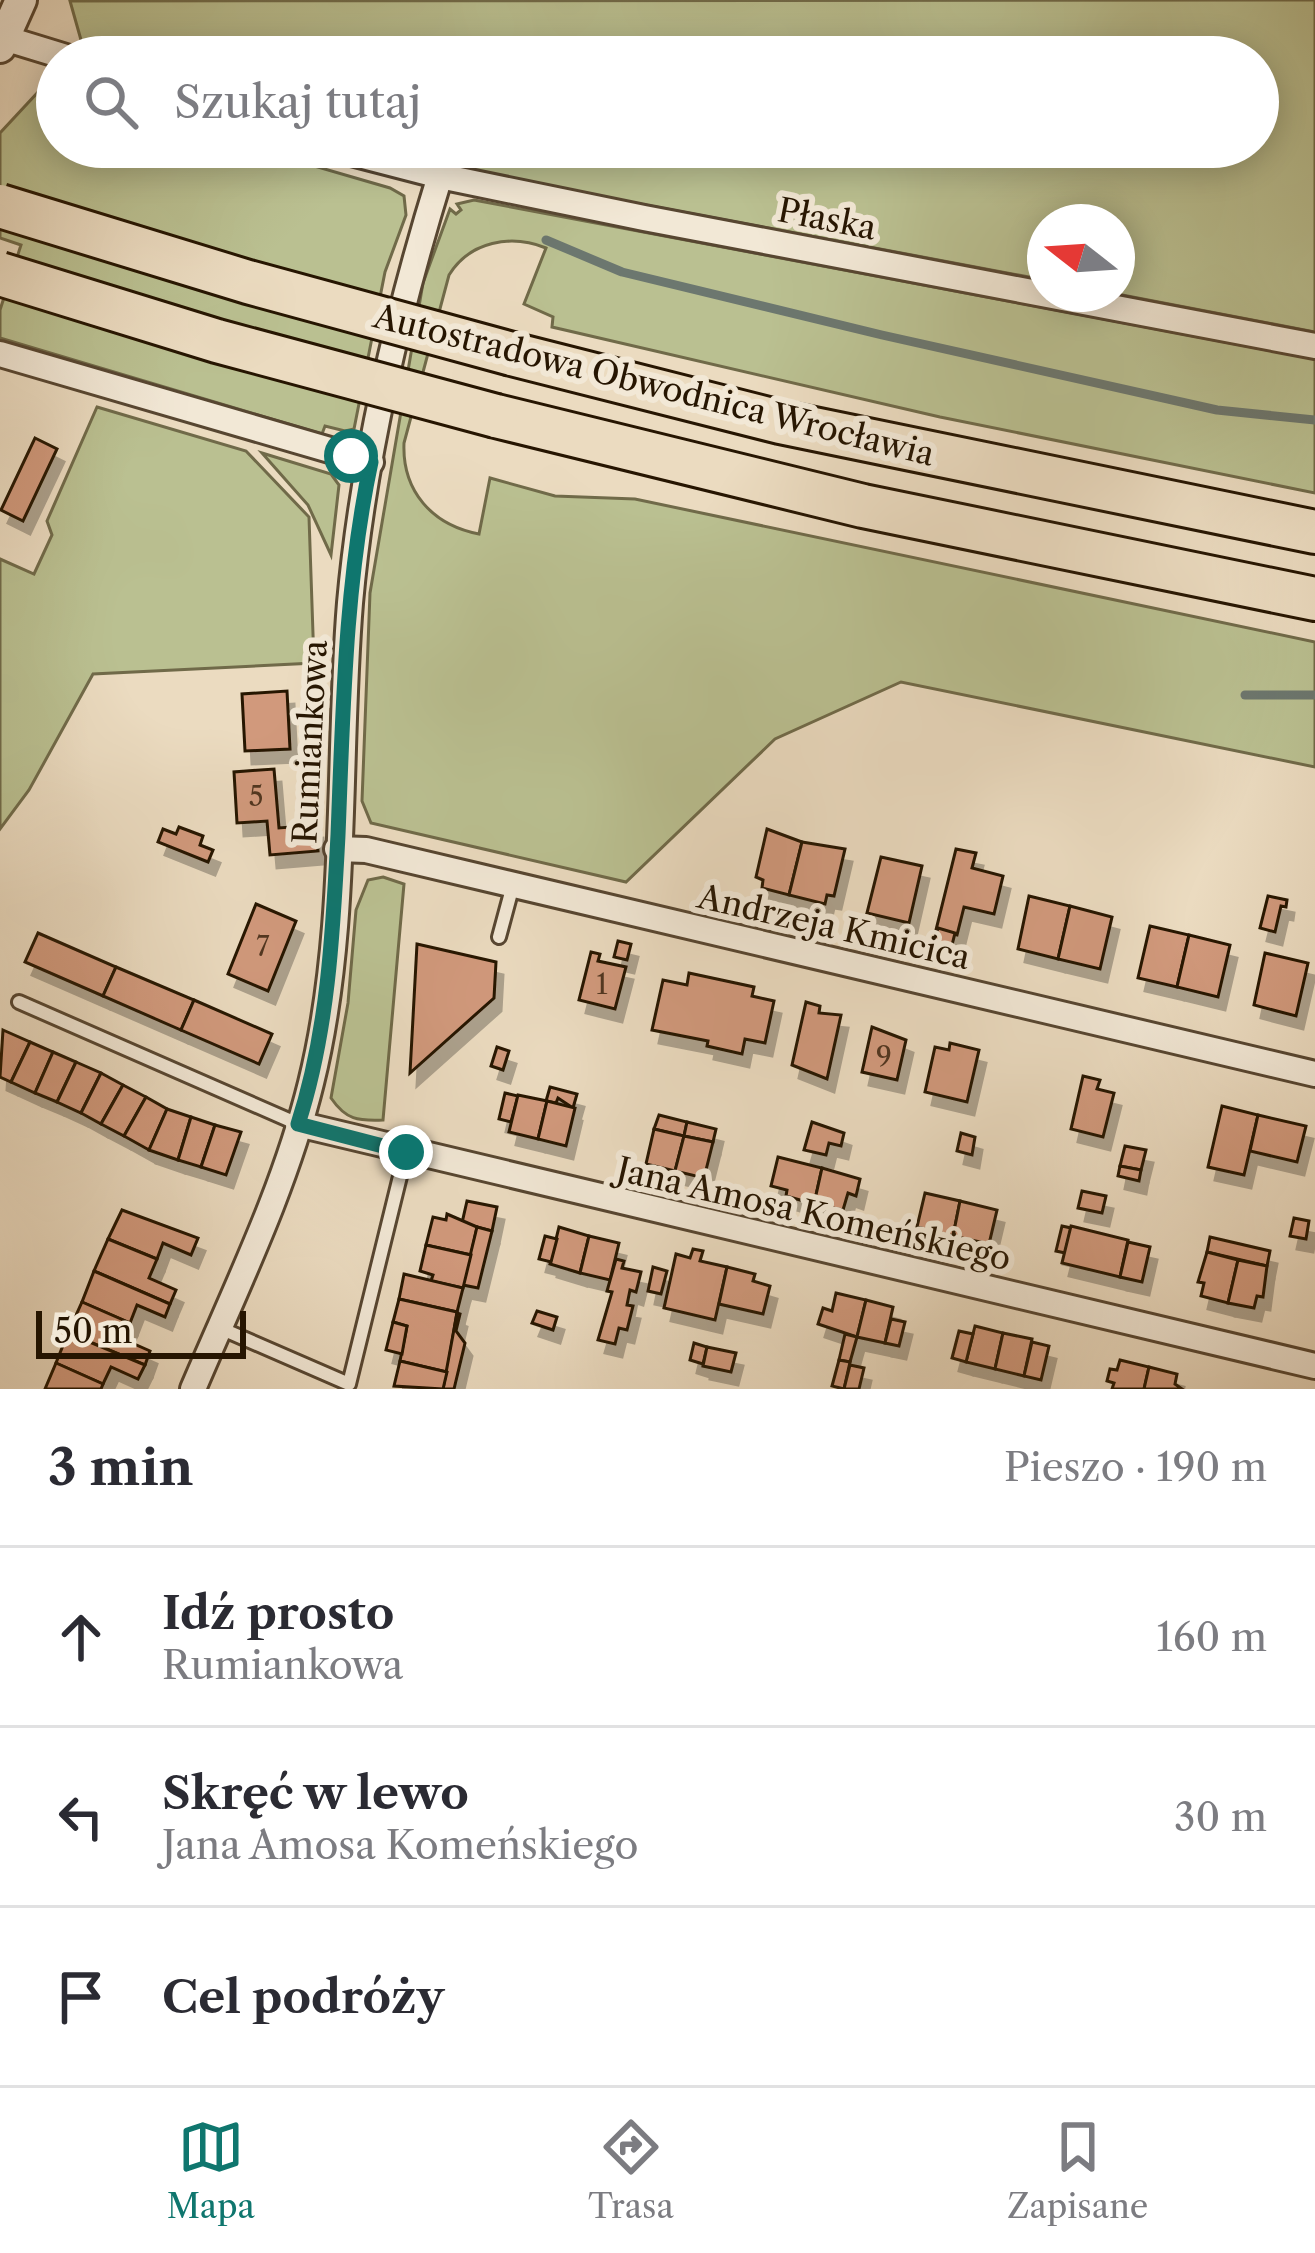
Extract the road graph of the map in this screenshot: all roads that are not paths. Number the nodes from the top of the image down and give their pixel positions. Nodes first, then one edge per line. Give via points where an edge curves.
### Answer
1 (20, 0) edge
2 (2, 40) edge
3 (36, 49) edge
4 (409, 168) edge
5 (440, 176) junction
6 (0, 206) edge
7 (0, 274) edge
8 (1315, 346) edge
9 (0, 354) edge
10 (371, 462) junction
11 (1315, 532) edge
12 (1315, 599) edge
13 (337, 849) junction
14 (514, 885) junction
15 (500, 938) dead end
16 (19, 1002) dead end
17 (1315, 1074) edge
18 (298, 1124) junction
19 (406, 1152) junction
20 (219, 1328) junction
21 (1315, 1366) edge
22 (193, 1389) edge

1 - 2 street
2 - 3 street
4 - 5 street, Płaska
5 - 8 street, Płaska
5 - 10 street, Rumiankowa via 390,353
6 - 11 highway, Autostradowa Obwodnica Wrocławia, bridge via 248,282 780,422
7 - 12 highway, Autostradowa Obwodnica Wrocławia, bridge via 496,416 863,506
9 - 10 street
10 - 13 street, Rumiankowa via 351,598
13 - 14 street, Andrzeja Kmicica
13 - 18 street, Rumiankowa via 323,1007
14 - 15 lane
14 - 17 street, Andrzeja Kmicica
16 - 18 lane
18 - 19 street, Jana Amosa Komeńskiego
18 - 20 street, Rumiankowa
19 - 20 lane via 349,1384
19 - 21 street, Jana Amosa Komeńskiego
20 - 22 street, Rumiankowa

